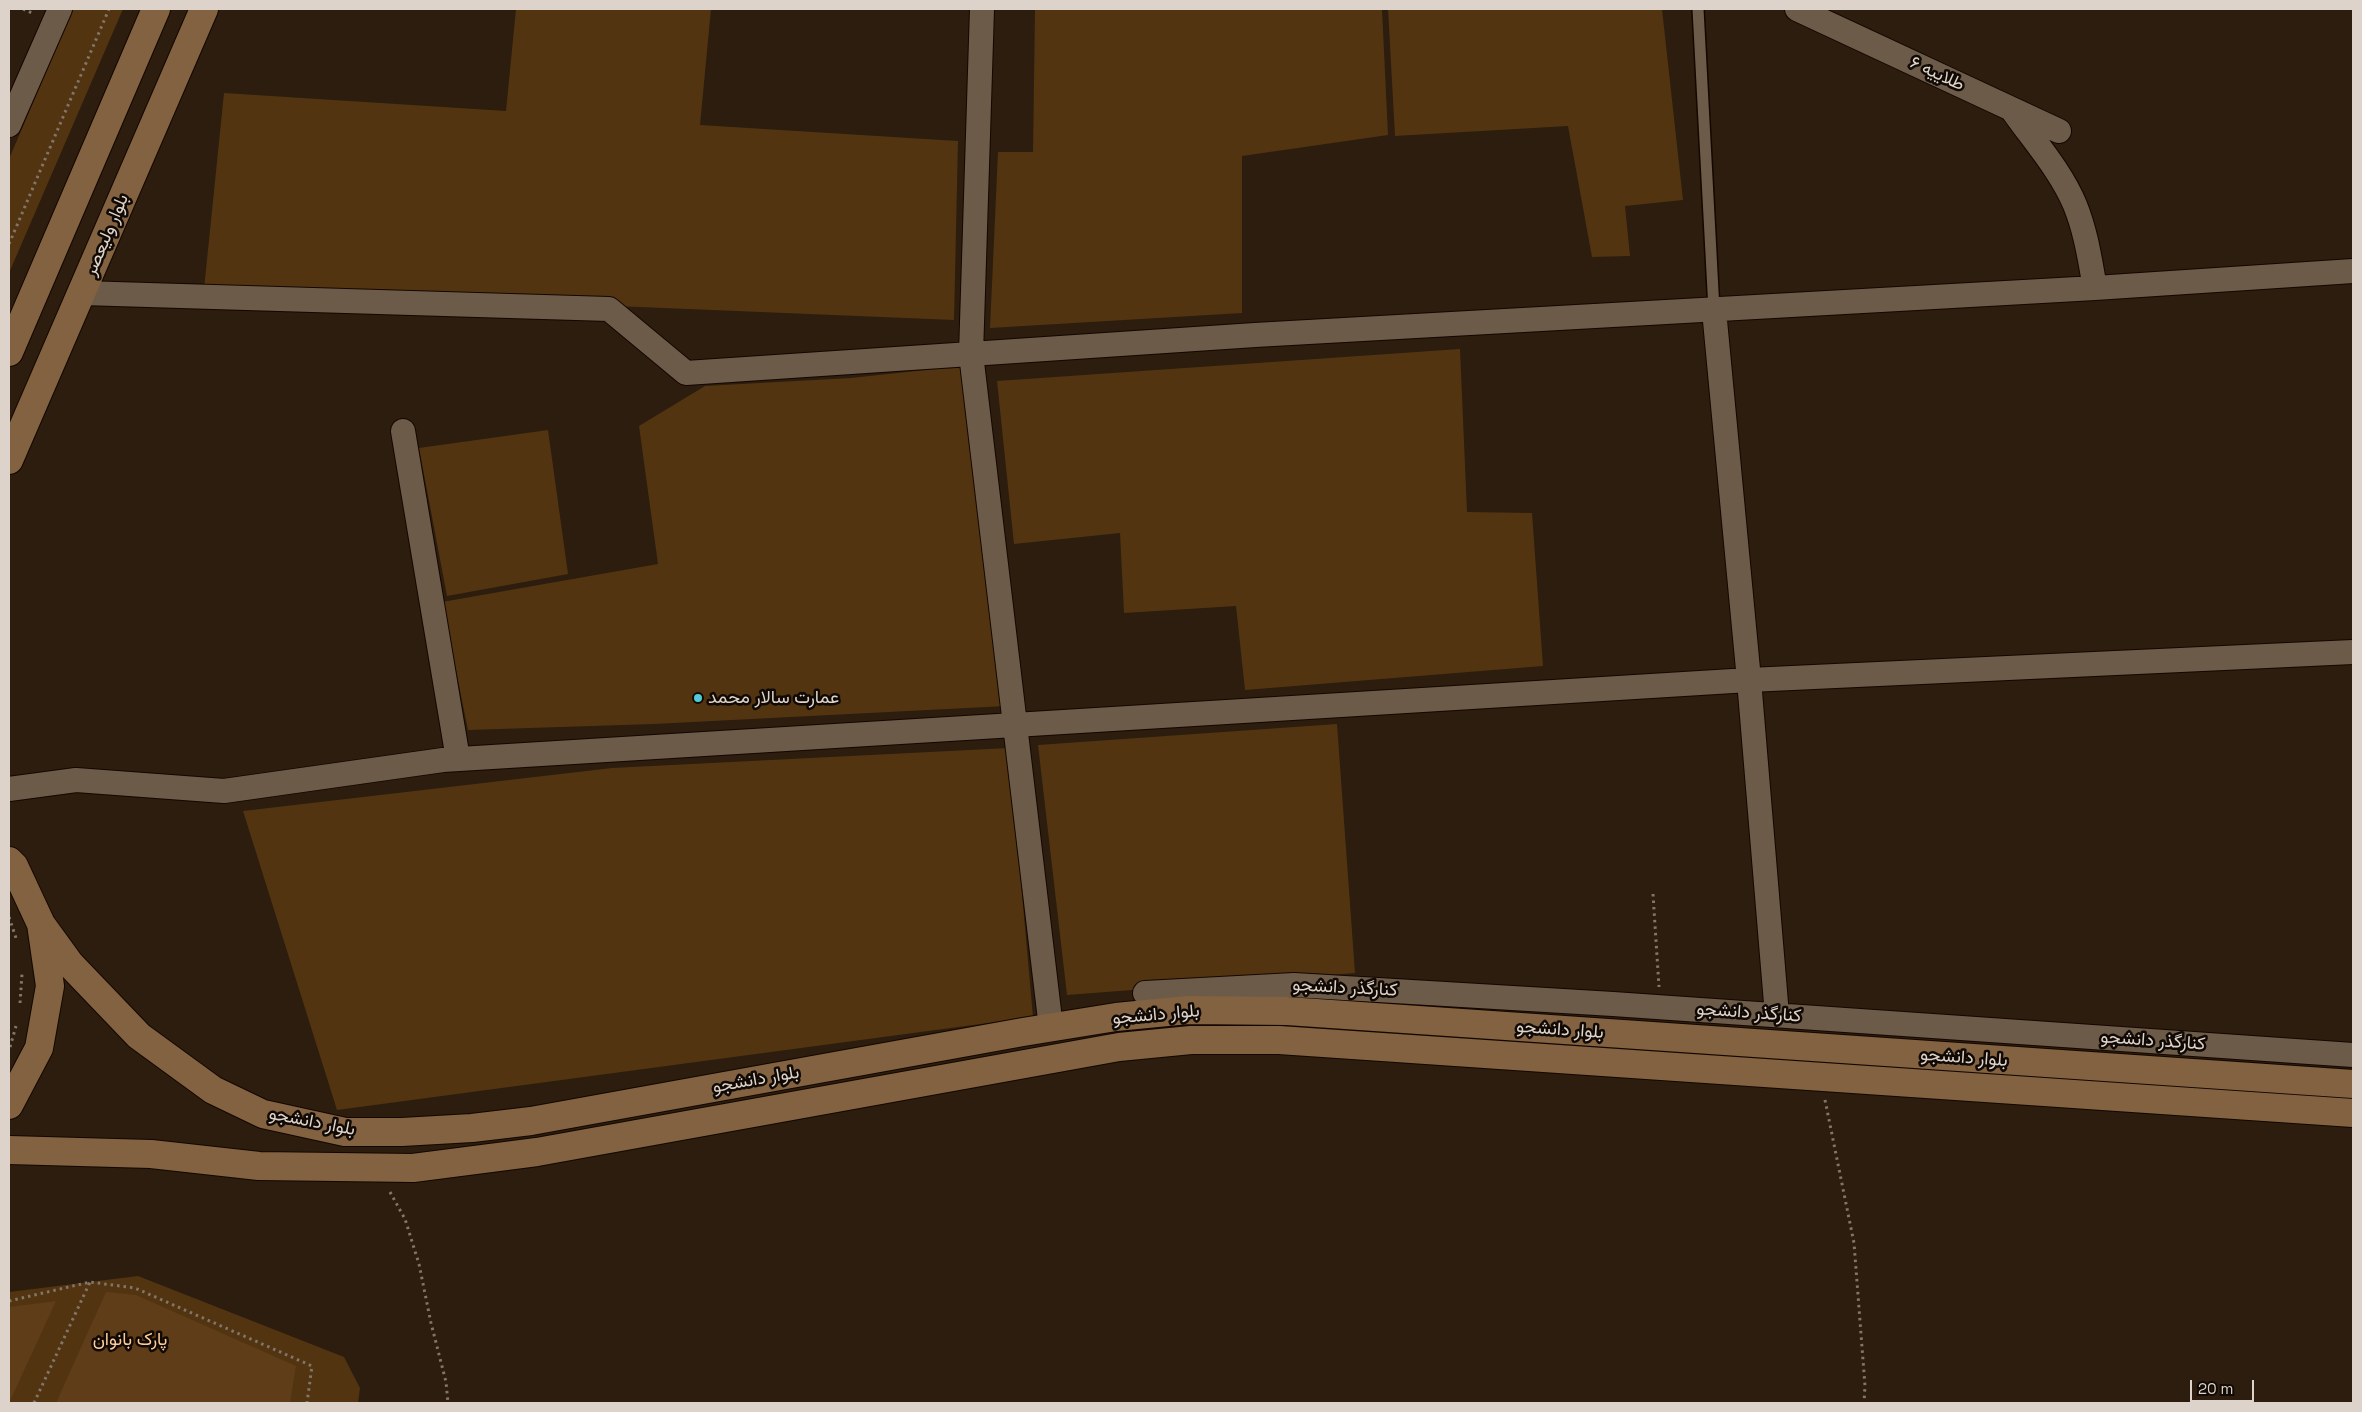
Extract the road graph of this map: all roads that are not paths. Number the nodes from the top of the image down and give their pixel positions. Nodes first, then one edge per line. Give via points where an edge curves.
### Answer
1 (60, 9) edge
2 (156, 9) edge
3 (204, 9) edge
4 (982, 9) edge
5 (1698, 9) edge
6 (1811, 12) edge
7 (2012, 109) junction
8 (9, 125) edge
9 (2059, 131) dead end
10 (2353, 271) edge
11 (2095, 288) junction
12 (82, 293) junction
13 (1714, 310) junction
14 (9, 352) edge
15 (971, 354) junction
16 (403, 431) dead end
17 (9, 460) edge
18 (2353, 652) edge
19 (1749, 680) junction
20 (1016, 726) junction
21 (458, 760) junction
22 (9, 789) edge
23 (10, 861) edge
24 (41, 924) junction
25 (1145, 993) dead end
26 (1777, 1015) junction
27 (1050, 1028) junction
28 (2353, 1055) edge
29 (2353, 1084) edge
30 (9, 1106) edge
31 (2353, 1113) edge
32 (9, 1150) edge

1 - 8 street
2 - 14 main road
3 - 12 main road, بلوار ولیعصر
4 - 15 street
5 - 13 lane
6 - 7 street, طلاییه ۶
7 - 9 street, طلاییه ۶
7 - 11 street via 2075,204 2087,239
10 - 11 street
11 - 13 street
12 - 15 street via 609,310 686,374
12 - 17 main road, بلوار ولیعصر
13 - 15 street
13 - 19 street
15 - 20 street
16 - 21 street
18 - 19 street
19 - 20 street
19 - 26 street
20 - 21 street
20 - 27 street
21 - 22 street via 224,791 76,780
23 - 24 main road
24 - 27 main road, بلوار دانشجو via 70,964 139,1036 213,1090 263,1114 345,1132 432,1130 531,1120
24 - 30 main road via 50,986 39,1048
25 - 26 street, کنارگذر دانشجو via 1294,984
26 - 28 street, کنارگذر دانشجو
27 - 29 main road, بلوار دانشجو via 1188,1010 1287,1011
31 - 32 main road, بلوار دانشجو via 1279,1040 1191,1040 1119,1047 537,1152 413,1168 259,1166 151,1154

